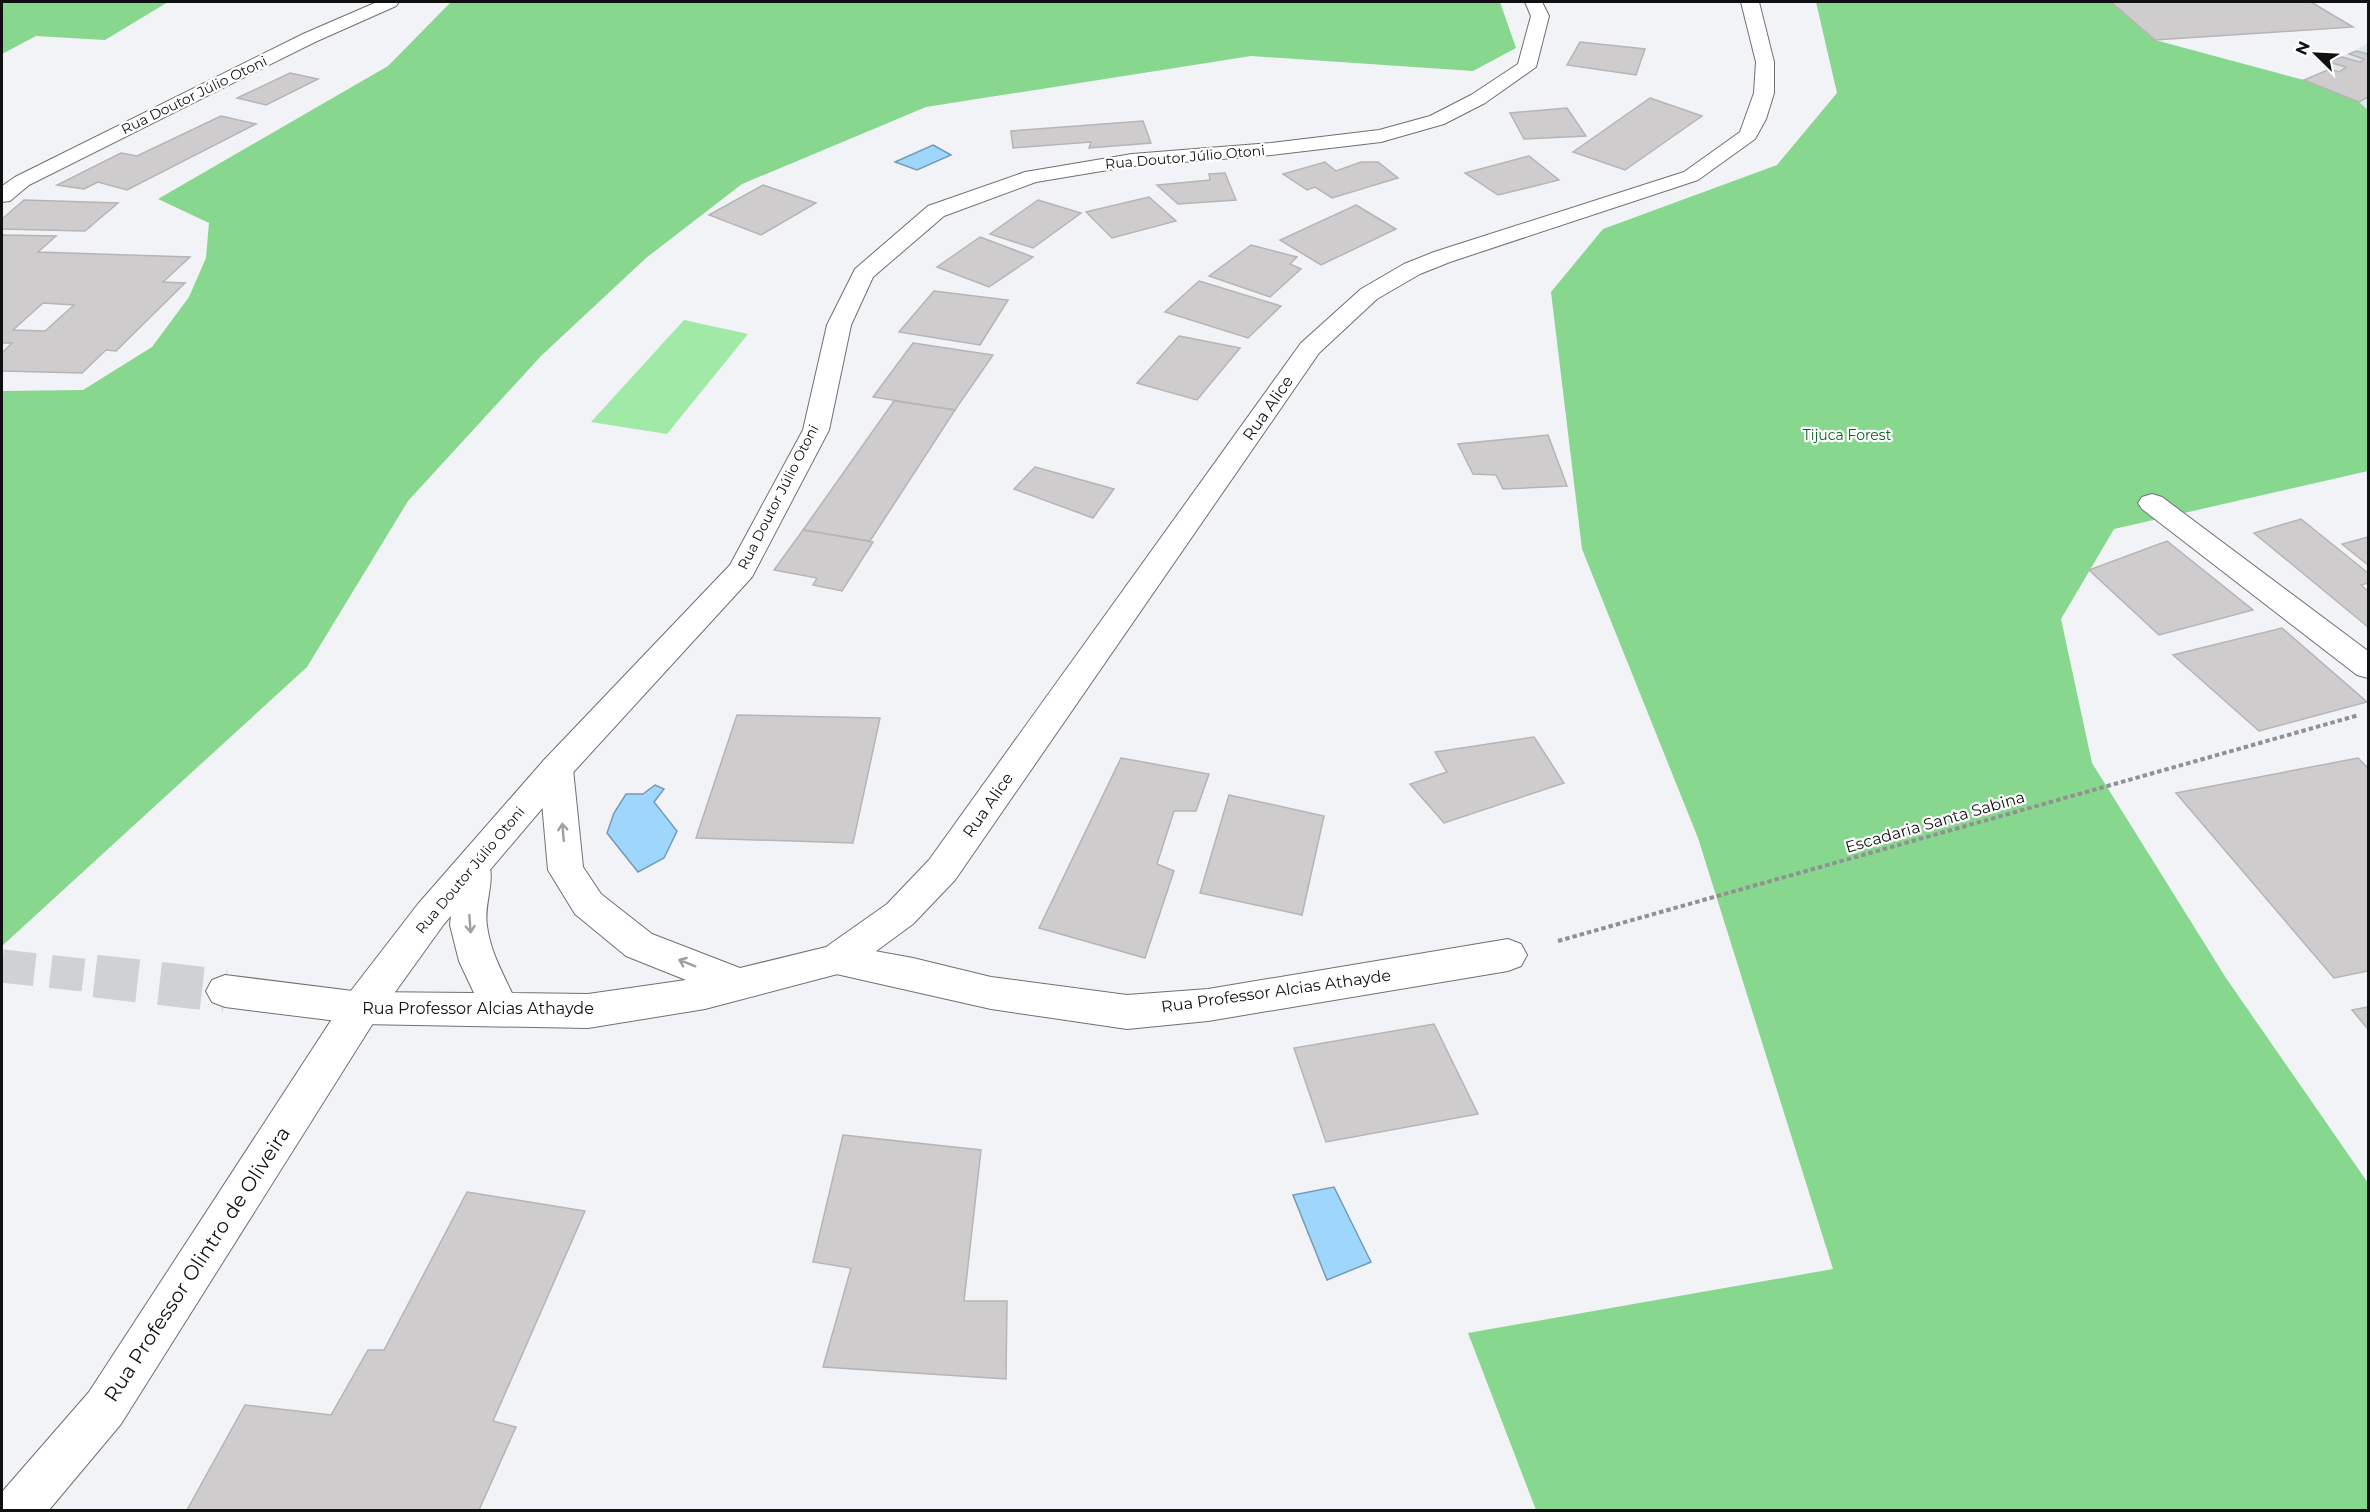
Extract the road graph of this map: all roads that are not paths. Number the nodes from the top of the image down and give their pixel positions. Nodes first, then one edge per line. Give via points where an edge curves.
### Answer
1 (390, 2) edge
2 (1534, 2) edge
3 (1750, 2) edge
4 (2, 196) edge
5 (2152, 503) dead end
6 (2368, 667) edge
7 (556, 769) junction
8 (474, 866) junction
9 (1508, 955) road end
10 (836, 960) junction
11 (741, 985) junction
12 (225, 991) tunnel mouth
13 (361, 1008) junction
14 (501, 1010) junction
15 (18, 1510) edge

1 - 4 street, Rua Doutor Júlio Otoni via 43,170
2 - 7 street, Rua Doutor Júlio Otoni via 1540,16 1527,67 1437,120 1381,136 1132,160 1032,176 936,211 863,274 838,325 816,430 742,570
3 - 10 street, Rua Alice via 1765,62 1764,93 1748,135 1691,176 1442,257 1369,294 1310,348 942,870 900,914
5 - 6 street
7 - 8 street, Rua Doutor Júlio Otoni
11 -> 7 street via 639,945 588,904 566,870
8 - 13 street, Rua Doutor Júlio Otoni via 431,914
8 -> 14 street via 468,925 478,961
9 - 10 street, Rua Professor Alcias Athayde via 1208,1005 1127,1012 991,993
10 - 11 street, Rua Professor Alcias Athayde
11 - 14 street, Rua Professor Alcias Athayde via 588,1011
12 - 13 street, Rua Professor Alcias Athayde
13 - 14 street, Rua Professor Alcias Athayde
13 - 15 street, Rua Professor Olintro de Oliveira via 105,1408

